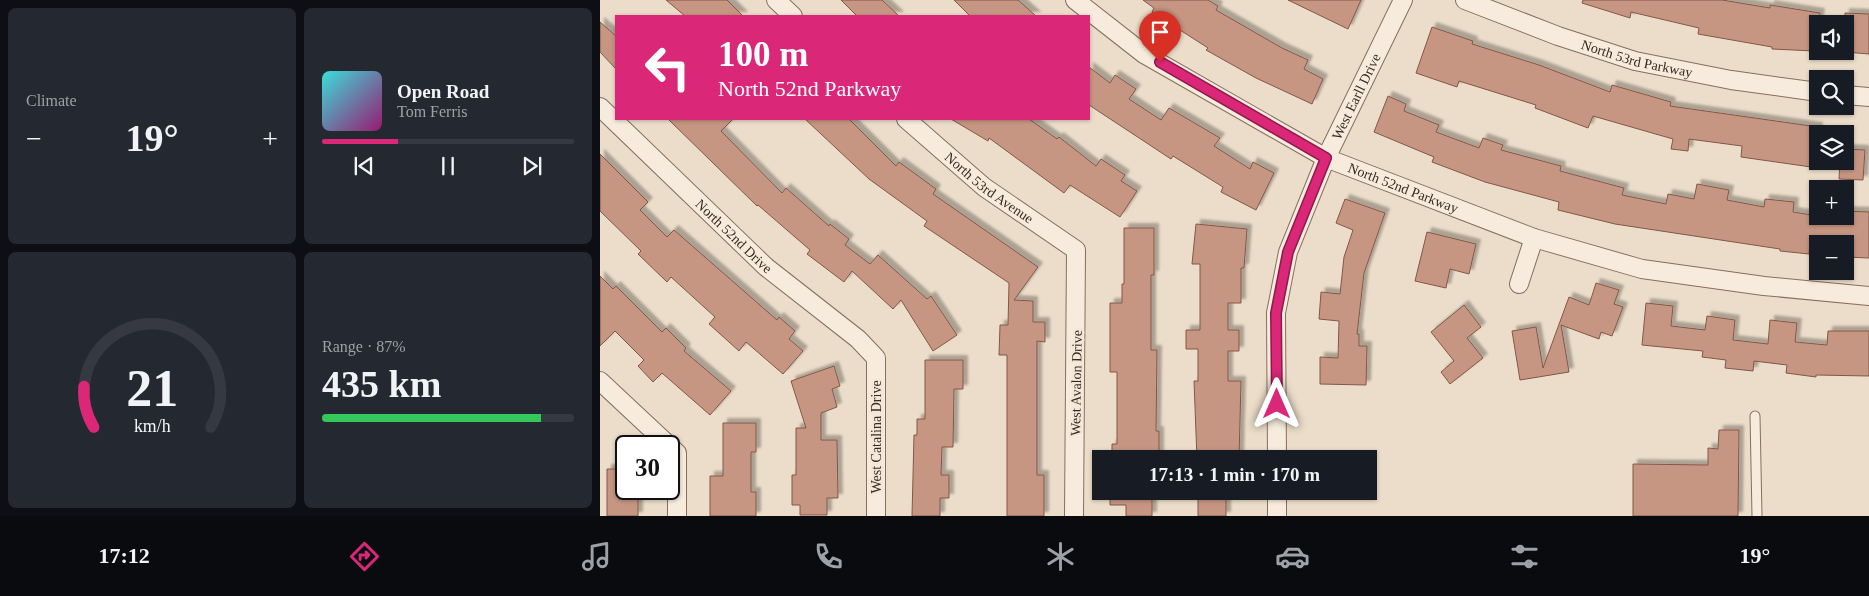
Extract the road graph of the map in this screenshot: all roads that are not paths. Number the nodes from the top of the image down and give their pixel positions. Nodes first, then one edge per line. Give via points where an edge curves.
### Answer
1 (776, 0) edge
2 (1075, 0) edge
3 (1403, 0) edge
4 (1465, 0) edge
5 (792, 15) edge
6 (1809, 91) edge
7 (1854, 95) edge
8 (1869, 96) edge
9 (600, 107) edge
10 (907, 120) edge
11 (1326, 158) junction
12 (1534, 238) junction
13 (1076, 250) joint
14 (1519, 284) dead end
15 (1869, 296) edge
16 (876, 358) joint
17 (600, 381) edge
18 (1755, 416) dead end
19 (1277, 450) edge
20 (1277, 500) edge
21 (677, 516) edge
22 (876, 516) edge
23 (1074, 516) edge
24 (1277, 516) edge
25 (1757, 516) edge

1 - 5 street
2 - 11 street, North 52nd Parkway via 1144,54
3 - 11 street, West Earll Drive
4 - 6 street, North 53rd Parkway via 1635,61 1731,80
7 - 8 street
9 - 16 street, North 52nd Drive via 766,268 858,339
10 - 13 street, North 53rd Avenue via 984,187
11 - 12 street, North 52nd Parkway
11 - 19 street, West Earll Drive via 1288,252 1276,313
12 - 14 street
12 - 15 street, North 52nd Parkway via 1642,269
13 - 23 street, West Avalon Drive
16 - 22 street, West Catalina Drive
17 - 21 street via 677,453
18 - 25 lane
20 - 24 street

